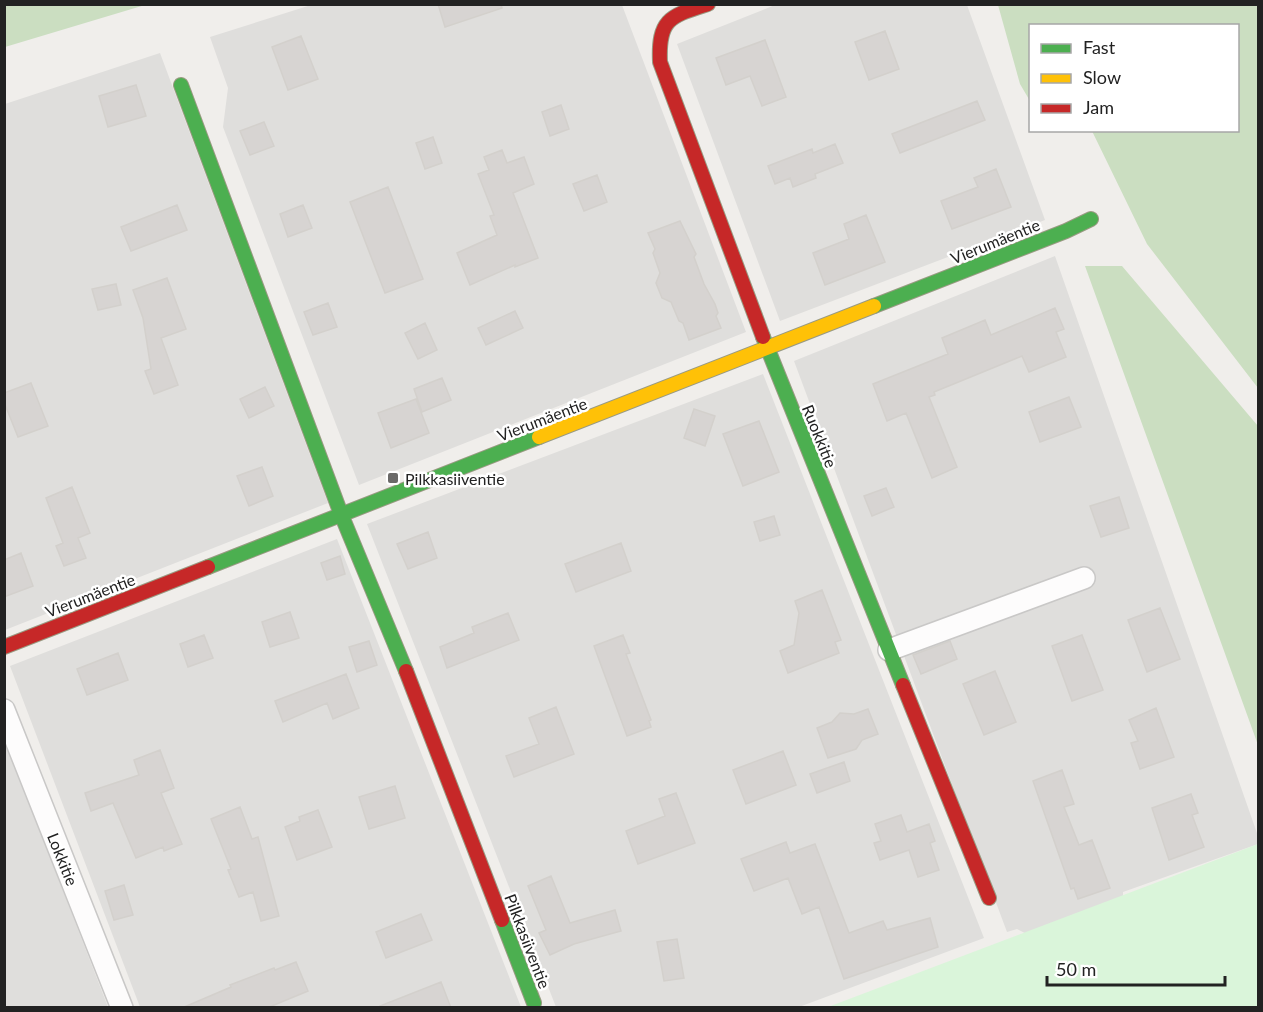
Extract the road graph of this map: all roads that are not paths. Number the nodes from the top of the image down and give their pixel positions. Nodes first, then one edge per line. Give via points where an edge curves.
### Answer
1 (708, 4) edge
2 (181, 85) dead end
3 (1091, 219) dead end
4 (767, 349) junction
5 (342, 514) junction
6 (1084, 578) dead end
7 (4, 646) edge
8 (889, 650) junction
9 (4, 710) edge
10 (989, 898) dead end
11 (534, 1003) dead end
12 (122, 1008) edge

1 - 4 street, Ruokkitie via 675,15 662,33 660,62
2 - 5 street, Pilkkasiiventie
3 - 4 street, Vierumäentie
4 - 5 street, Vierumäentie
4 - 8 street, Ruokkitie
5 - 7 street, Vierumäentie
5 - 11 street, Pilkkasiiventie
6 - 8 street
8 - 10 street, Ruokkitie
9 - 12 street, Lokkitie

